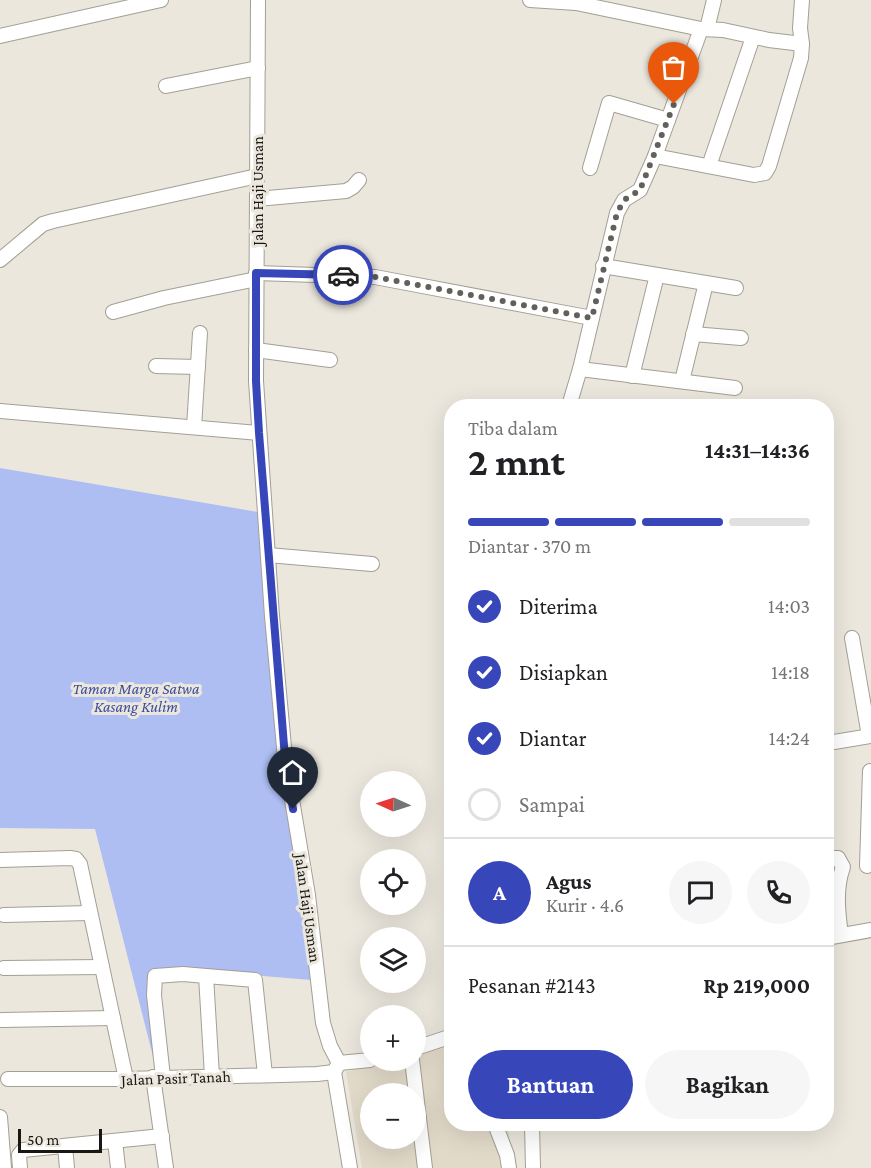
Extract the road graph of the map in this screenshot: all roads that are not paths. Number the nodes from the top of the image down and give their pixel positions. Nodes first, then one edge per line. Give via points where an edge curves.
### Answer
1 (161, 0) edge
2 (258, 0) edge
3 (530, 0) edge
4 (714, 0) edge
5 (802, 0) edge
6 (704, 29) junction
7 (0, 36) edge
8 (753, 37) junction
9 (802, 44) junction
10 (258, 68) junction
11 (166, 86) dead end
12 (668, 120) junction
13 (655, 156) junction
14 (709, 166) junction
15 (590, 168) dead end
16 (257, 176) junction
17 (359, 180) dead end
18 (257, 199) junction
19 (0, 260) edge
20 (603, 266) junction
21 (657, 275) junction
22 (256, 276) junction
23 (706, 283) junction
24 (736, 288) dead end
25 (113, 312) dead end
26 (592, 318) junction
27 (200, 333) dead end
28 (693, 334) junction
29 (741, 338) dead end
30 (256, 350) junction
31 (330, 360) dead end
32 (156, 366) dead end
33 (198, 367) junction
34 (580, 369) junction
35 (632, 376) junction
36 (682, 381) junction
37 (735, 388) dead end
38 (571, 399) edge
39 (0, 411) edge
40 (194, 428) junction
41 (259, 433) junction
42 (268, 555) junction
43 (372, 564) dead end
44 (852, 638) dead end
45 (870, 736) edge
46 (834, 742) edge
47 (870, 771) edge
48 (834, 858) edge
49 (0, 860) edge
50 (869, 866) edge
51 (843, 867) junction
52 (90, 912) junction
53 (4, 915) dead end
54 (871, 930) edge
55 (841, 935) junction
56 (834, 936) edge
57 (102, 967) junction
58 (4, 968) dead end
59 (206, 976) junction
60 (113, 1018) junction
61 (2, 1020) dead end
62 (444, 1039) edge
63 (426, 1045) edge
64 (360, 1062) edge
65 (337, 1068) junction
66 (413, 1071) edge
67 (265, 1075) junction
68 (212, 1076) junction
69 (158, 1077) junction
70 (3, 1079) edge
71 (126, 1079) junction
72 (0, 1117) edge
73 (498, 1131) edge
74 (532, 1131) edge
75 (162, 1136) junction
76 (115, 1141) junction
77 (64, 1146) junction
78 (1, 1148) edge
79 (4, 1168) edge
80 (20, 1168) edge
81 (67, 1168) edge
82 (118, 1168) edge
83 (166, 1168) edge
84 (350, 1168) edge
85 (425, 1168) edge
86 (509, 1168) edge
87 (533, 1168) edge

1 - 7 street
2 - 10 street, Jalan Haji Usman
3 - 6 street via 576,3
4 - 6 street
5 - 9 street
6 - 8 street
6 - 12 street
8 - 9 street
8 - 14 street
9 - 14 street via 765,173 754,175
10 - 11 street
10 - 16 street, Jalan Haji Usman
12 - 13 street
12 - 15 street via 609,103
13 - 14 street
13 - 20 street via 640,190 624,200 617,213
16 - 18 street, Jalan Haji Usman
16 - 19 street via 43,224
17 - 18 street via 346,190
18 - 22 street, Jalan Haji Usman
20 - 21 street
20 - 26 street
21 - 23 street
21 - 35 street
22 - 25 street
22 - 26 street via 375,277
22 - 30 street, Jalan Haji Usman
23 - 24 street
23 - 28 street
26 - 34 street
27 - 33 street
28 - 29 street
28 - 36 street
30 - 31 street
30 - 41 street, Jalan Haji Usman
32 - 33 street
33 - 40 street
34 - 35 street
34 - 38 street
35 - 36 street
36 - 37 street
39 - 40 street
40 - 41 street
41 - 42 street, Jalan Haji Usman
42 - 43 street
42 - 65 street, Jalan Haji Usman via 285,758 308,896 323,1023
44 - 45 street
45 - 46 street
47 - 50 street
48 - 51 street
49 - 52 street via 76,859
50 - 51 street
51 - 55 street via 838,887
52 - 53 street
52 - 57 street
54 - 55 street
55 - 56 street
57 - 58 street
57 - 60 street
59 - 67 street via 255,980
59 - 68 street
59 - 69 street via 155,976
60 - 61 street
60 - 71 street
62 - 63 street
64 - 65 street
65 - 67 street, Jalan Pasir Tanah
65 - 84 street, Jalan Haji Usman
66 - 85 street
67 - 68 street, Jalan Pasir Tanah
68 - 69 street, Jalan Pasir Tanah
69 - 71 street, Jalan Pasir Tanah
69 - 75 street
70 - 71 street, Jalan Pasir Tanah
72 - 78 street
73 - 86 street
74 - 87 street
75 - 76 street
75 - 83 street
76 - 77 street
76 - 82 street
77 - 80 street via 23,1150 19,1155
77 - 81 street
78 - 79 street

